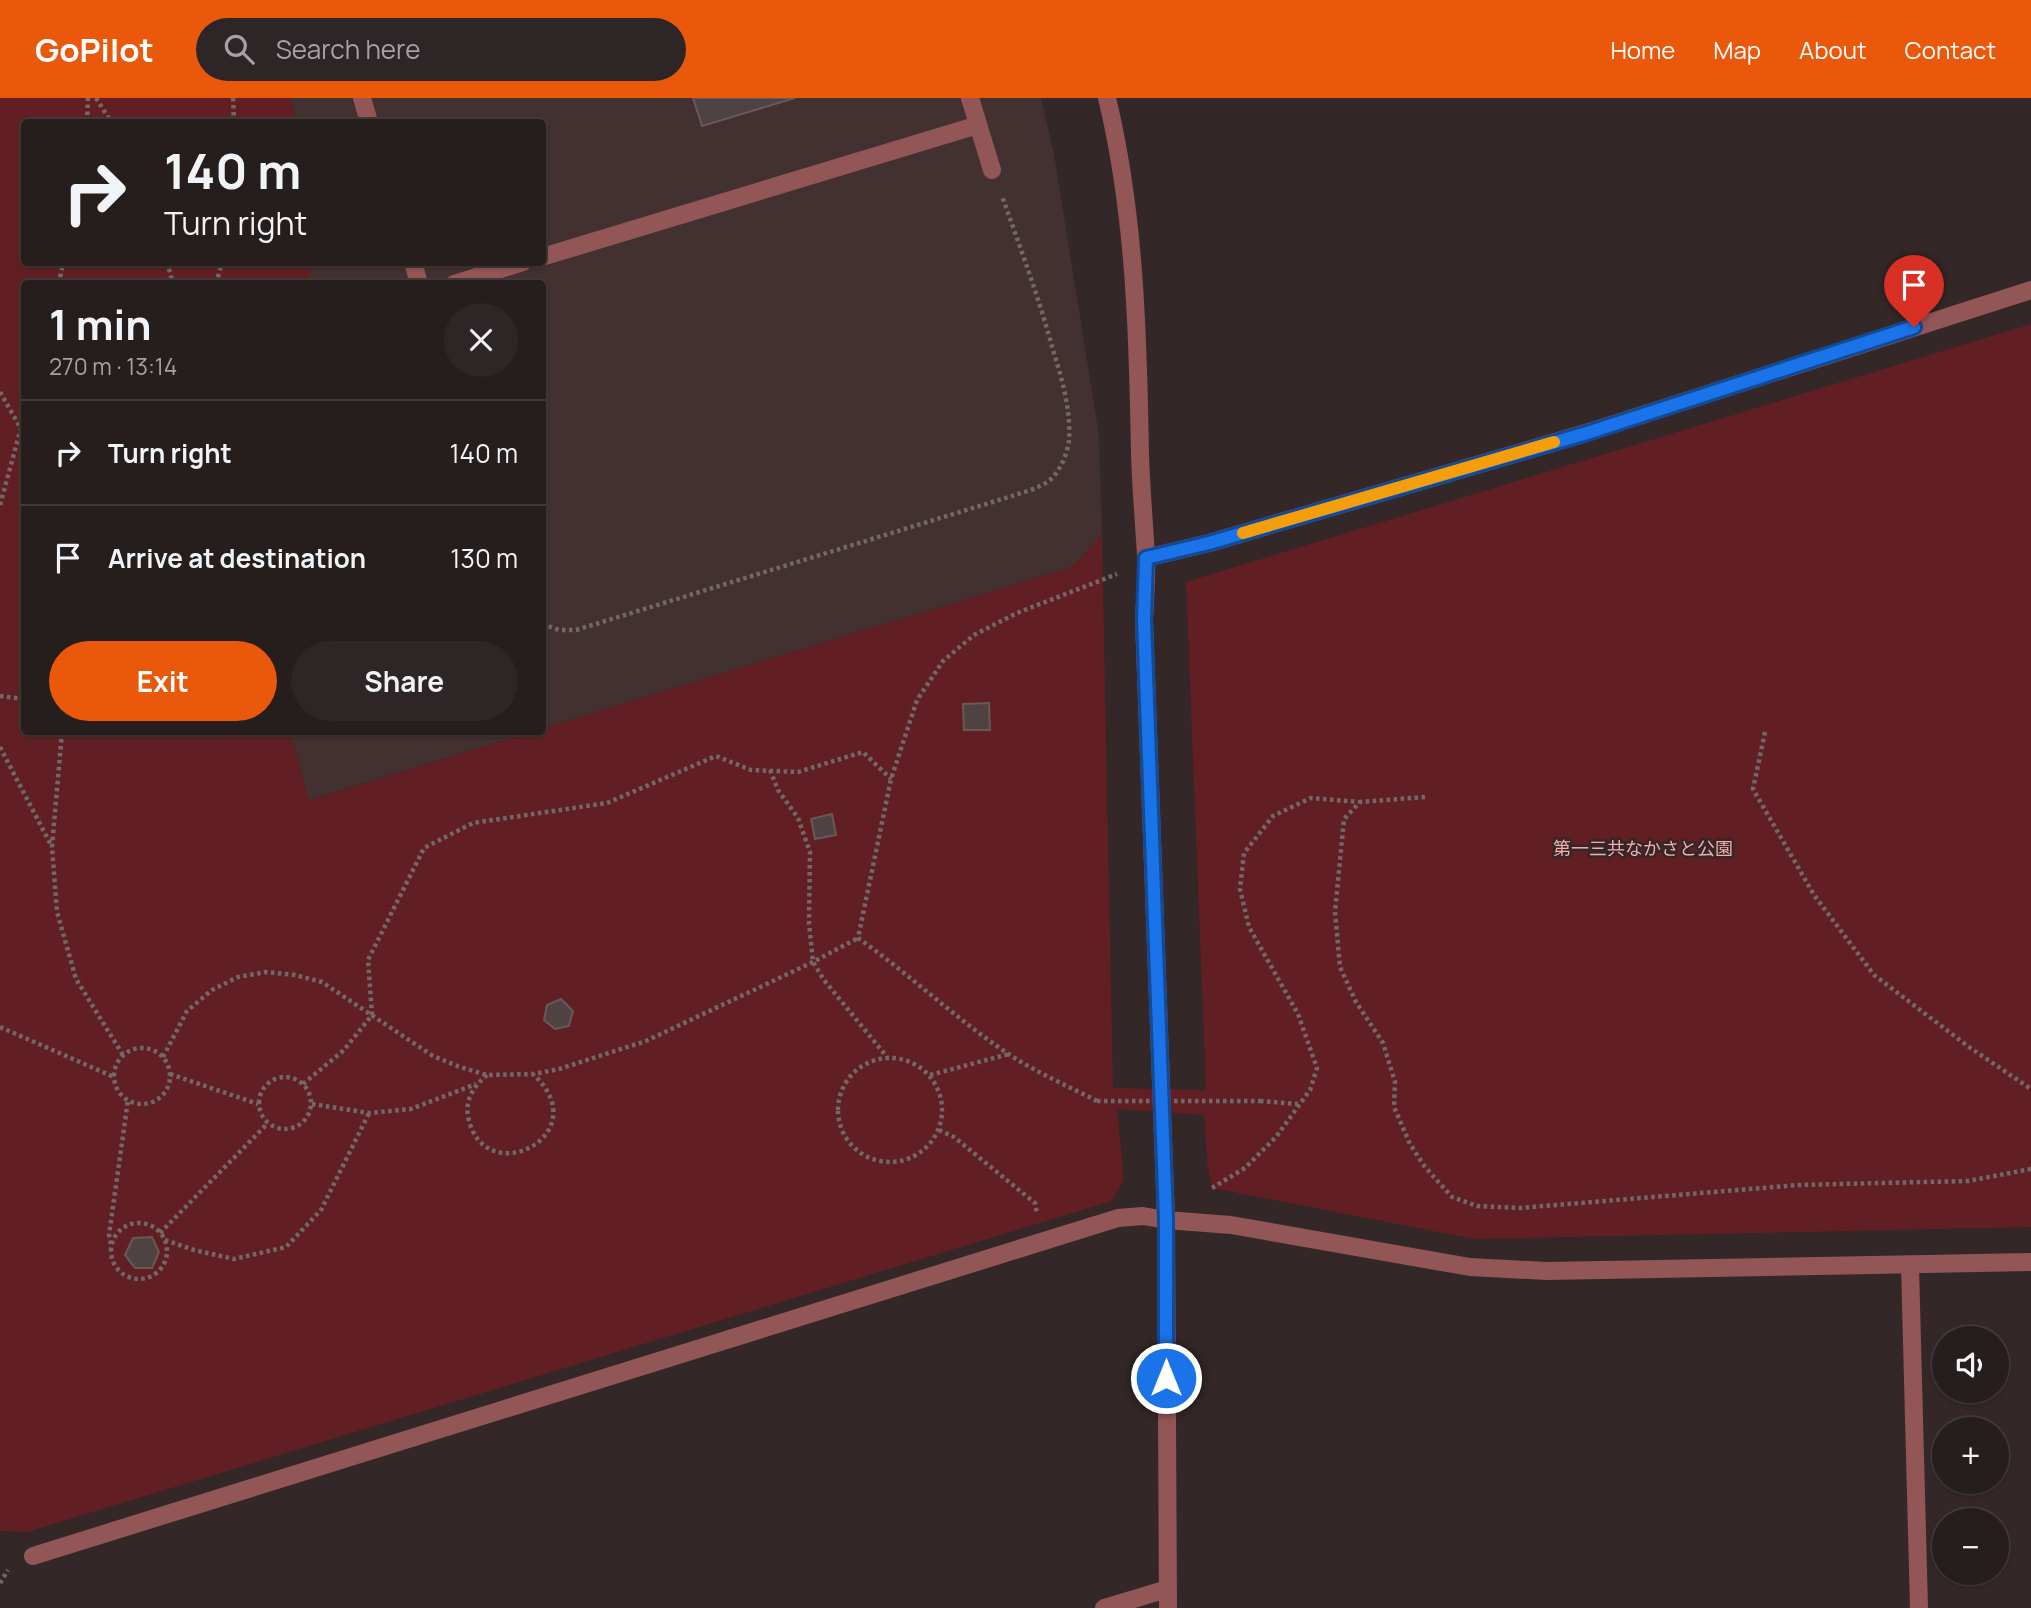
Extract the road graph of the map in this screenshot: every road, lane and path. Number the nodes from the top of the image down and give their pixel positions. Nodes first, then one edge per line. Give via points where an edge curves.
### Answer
1 (88, 98) edge
2 (96, 98) edge
3 (233, 98) edge
4 (362, 98) edge
5 (970, 98) edge
6 (1107, 98) edge
7 (87, 119) edge
8 (109, 119) edge
9 (234, 119) edge
10 (368, 119) edge
11 (978, 125) junction
12 (992, 170) joint
13 (546, 256) edge
14 (510, 266) edge
15 (467, 280) edge
16 (2031, 290) edge
17 (0, 392) edge
18 (21, 424) edge
19 (21, 430) edge
20 (0, 505) edge
21 (1146, 558) junction
22 (546, 625) edge
23 (0, 696) edge
24 (21, 699) edge
25 (1765, 732) dead end
26 (62, 735) edge
27 (0, 747) edge
28 (770, 770) junction
29 (891, 779) junction
30 (1425, 797) dead end
31 (1360, 802) junction
32 (52, 847) junction
33 (858, 938) junction
34 (813, 962) junction
35 (372, 1015) junction
36 (0, 1027) edge
37 (1009, 1054) junction
38 (123, 1055) junction
39 (163, 1057) junction
40 (887, 1057) junction
41 (170, 1073) junction
42 (534, 1074) junction
43 (487, 1075) junction
44 (930, 1075) junction
45 (114, 1077) junction
46 (303, 1084) junction
47 (476, 1084) junction
48 (2031, 1089) edge
49 (128, 1100) junction
50 (258, 1104) junction
51 (312, 1104) junction
52 (1299, 1104) junction
53 (369, 1113) junction
54 (268, 1123) junction
55 (939, 1130) junction
56 (2031, 1169) edge
57 (1212, 1188) dead end
58 (1166, 1220) junction
59 (160, 1233) junction
60 (164, 1240) junction
61 (1044, 1242) junction
62 (111, 1244) junction
63 (2031, 1262) edge
64 (1910, 1266) junction
65 (33, 1556) dead end
66 (1167, 1589) junction
67 (1104, 1608) edge
68 (1168, 1608) edge
69 (1919, 1608) edge

1 - 7 path
2 - 8 path
3 - 9 path
4 - 10 street
5 - 11 street
6 - 21 street via 1120,150 1127,210
11 - 12 street
11 - 13 street
12 - 22 path via 1040,303 1063,385 1069,442 1052,479 1012,496 576,631
14 - 15 street
16 - 21 street via 1587,433
17 - 18 path
19 - 20 path
21 - 29 path via 1095,584 1017,613 974,635 943,661 917,699
21 - 58 street via 1144,620
23 - 24 path
25 - 48 path via 1753,789 1821,905 1874,975
26 - 32 path
27 - 32 path
28 - 29 path via 797,772 863,752
28 - 34 path via 798,818 810,852
28 - 35 path via 751,769 716,756 607,803 472,823 424,848 368,960
29 - 33 path
30 - 31 path
31 - 52 path via 1311,798 1273,816 1244,853 1240,890 1249,927 1298,1014 1317,1068 1310,1090
31 - 56 path via 1344,820 1335,912 1340,967 1383,1043 1395,1082 1394,1107 1410,1144 1452,1197 1477,1206 1520,1208 1798,1185 1968,1181
32 - 38 path via 57,912 76,979
33 - 34 path
33 - 37 path
34 - 40 path
34 - 42 path via 646,1041
35 - 39 path via 322,982 266,971 238,977 212,990 187,1011
35 - 43 path via 433,1055
35 - 46 path via 344,1050
36 - 45 path
37 - 44 path
37 - 52 path, bridge via 1097,1101
38 - 39 path via 139,1048
38 - 45 path
39 - 41 path
40 - 44 path via 918,1065
40 - 55 path via 855,1071 844,1086 838,1102 845,1137 857,1151 891,1163 924,1151
41 - 49 path via 166,1089 155,1101
41 - 50 path
42 - 43 path
42 - 47 path via 551,1098 551,1127 531,1149 518,1153 489,1148 474,1132 467,1112
43 - 47 path
44 - 55 path via 943,1106
45 - 49 path
46 - 50 path via 287,1077 269,1082
46 - 51 path
47 - 53 path via 411,1109
49 - 62 path
50 - 54 path
51 - 53 path
51 - 54 path via 305,1121 290,1130
52 - 57 path via 1276,1137 1245,1168
53 - 60 path via 321,1210 286,1247 234,1259
54 - 59 path
55 - 61 path via 954,1137 1035,1203
58 - 61 street via 1118,1218
58 - 64 street via 1231,1226 1470,1267 1547,1271
58 - 66 street
59 - 60 path
59 - 62 path via 145,1224 128,1225
60 - 62 path via 167,1249 162,1267 136,1279 120,1271
61 - 65 street
63 - 64 street
64 - 69 street
66 - 67 street
66 - 68 street

